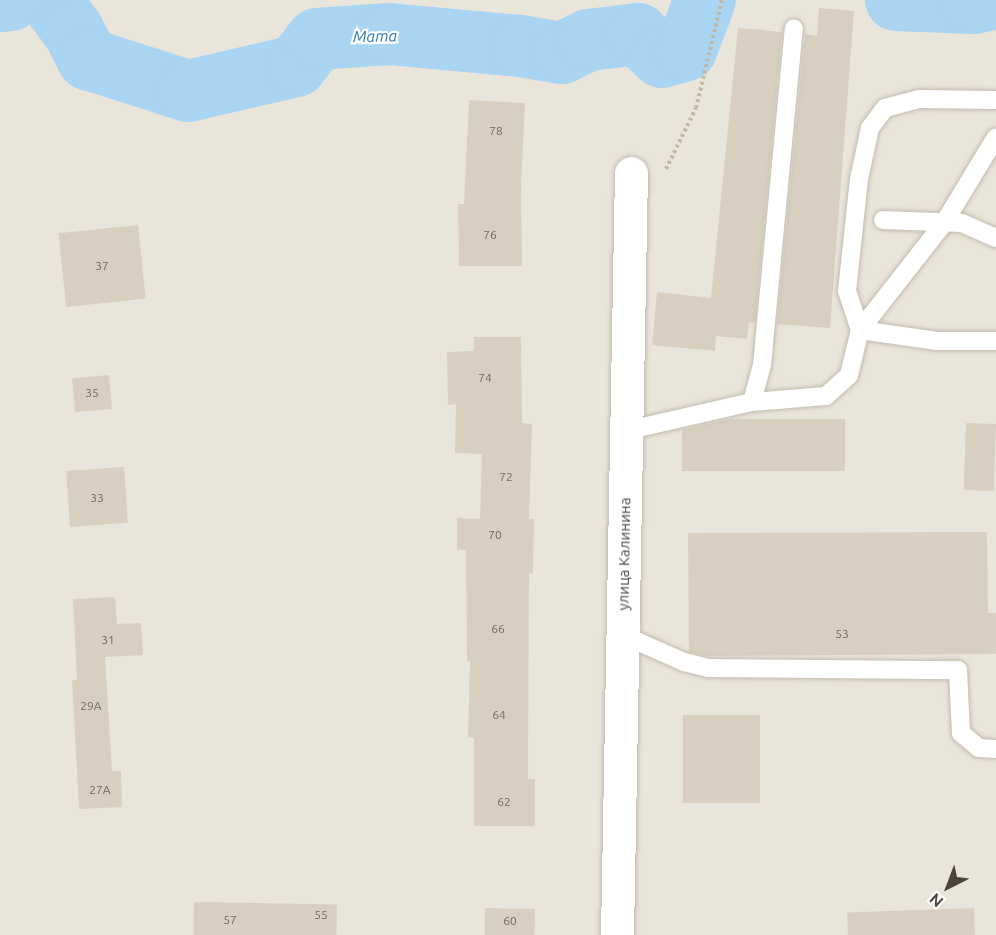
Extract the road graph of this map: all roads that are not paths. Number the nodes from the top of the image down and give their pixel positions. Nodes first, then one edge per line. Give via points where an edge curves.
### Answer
1 (794, 29) dead end
2 (996, 100) edge
3 (996, 136) edge
4 (631, 173) dead end
5 (883, 220) dead end
6 (944, 224) junction
7 (996, 238) edge
8 (860, 330) junction
9 (996, 341) edge
10 (752, 402) junction
11 (625, 431) junction
12 (623, 635) junction
13 (996, 749) edge
14 (617, 935) edge

1 - 10 lane via 762,365
2 - 8 lane via 919,99 885,108 870,128 858,179 847,291
3 - 6 lane
4 - 11 street, улица Калинина
5 - 6 lane
6 - 7 lane via 962,223
6 - 8 lane
8 - 9 lane via 937,341
8 - 10 lane via 849,375 826,396
10 - 11 lane
11 - 12 street, улица Калинина
12 - 13 lane via 684,662 708,668 958,670 961,733 979,748
12 - 14 street, улица Калинина

